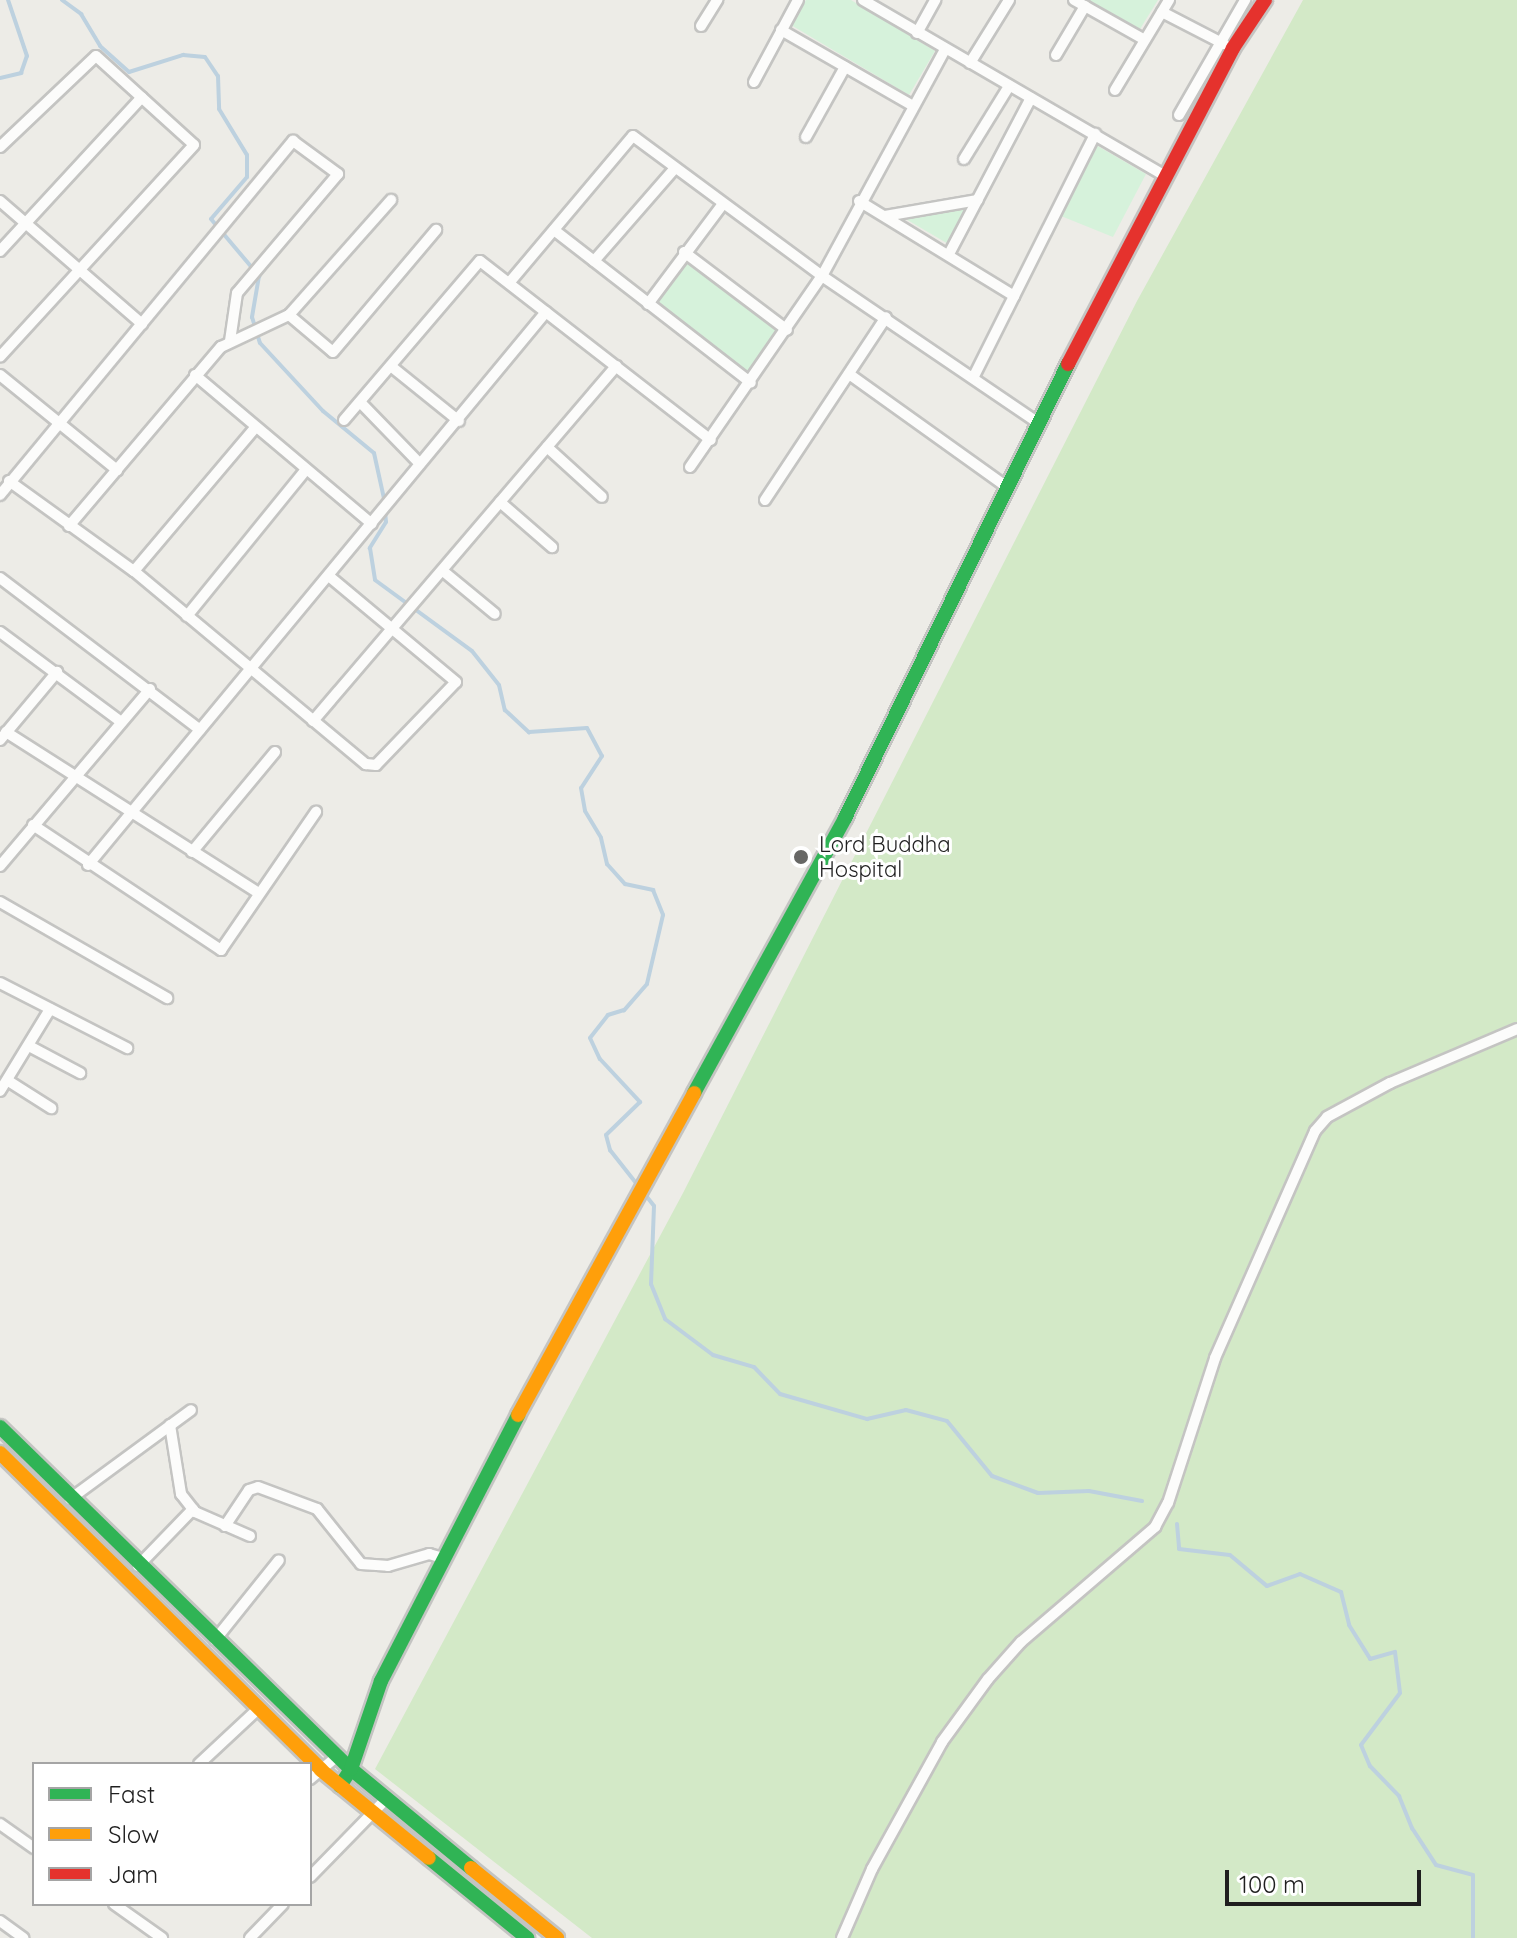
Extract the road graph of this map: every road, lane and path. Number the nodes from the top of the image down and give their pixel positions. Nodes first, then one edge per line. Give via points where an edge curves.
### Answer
1 (717, 0) edge
2 (798, 0) edge
3 (863, 0) edge
4 (886, 0) edge
5 (935, 0) edge
6 (1009, 0) edge
7 (1074, 0) edge
8 (1169, 0) edge
9 (1245, 0) edge
10 (1265, 0) edge
11 (1085, 6) junction
12 (881, 11) junction
13 (1162, 12) junction
14 (701, 26) dead end
15 (781, 30) junction
16 (917, 33) junction
17 (1145, 40) junction
18 (1227, 45) junction
19 (945, 49) junction
20 (1056, 55) dead end
21 (970, 63) junction
22 (845, 67) junction
23 (754, 82) dead end
24 (1009, 86) junction
25 (1115, 90) dead end
26 (142, 97) junction
27 (1031, 98) junction
28 (913, 106) junction
29 (1179, 115) dead end
30 (1095, 134) junction
31 (806, 137) dead end
32 (0, 147) edge
33 (964, 159) dead end
34 (675, 168) junction
35 (1166, 176) junction
36 (391, 200) dead end
37 (978, 200) junction
38 (0, 201) edge
39 (859, 201) junction
40 (722, 205) junction
41 (885, 216) junction
42 (25, 223) junction
43 (436, 230) dead end
44 (554, 230) junction
45 (0, 251) edge
46 (684, 252) junction
47 (949, 254) junction
48 (594, 261) junction
49 (78, 270) junction
50 (822, 276) junction
51 (509, 283) junction
52 (1014, 296) junction
53 (648, 304) junction
54 (546, 312) junction
55 (289, 315) junction
56 (886, 317) junction
57 (142, 324) junction
58 (787, 330) junction
59 (234, 339) junction
60 (0, 357) edge
61 (616, 366) junction
62 (392, 367) junction
63 (849, 374) junction
64 (0, 375) edge
65 (195, 375) junction
66 (974, 376) junction
67 (751, 383) junction
68 (360, 402) junction
69 (344, 420) dead end
70 (459, 421) junction
71 (59, 422) junction
72 (1038, 423) junction
73 (254, 429) junction
74 (711, 440) junction
75 (547, 447) junction
76 (420, 464) junction
77 (690, 467) dead end
78 (117, 470) junction
79 (305, 471) junction
80 (9, 481) junction
81 (1007, 487) junction
82 (0, 495) edge
83 (602, 497) dead end
84 (765, 500) dead end
85 (500, 502) junction
86 (375, 521) junction
87 (69, 526) junction
88 (552, 547) dead end
89 (134, 571) junction
90 (443, 571) junction
91 (329, 576) junction
92 (0, 578) edge
93 (495, 614) dead end
94 (187, 616) junction
95 (393, 628) junction
96 (0, 632) edge
97 (253, 669) junction
98 (57, 672) junction
99 (150, 689) junction
100 (313, 721) junction
101 (121, 722) junction
102 (200, 730) junction
103 (3, 736) edge
104 (275, 752) dead end
105 (74, 776) junction
106 (129, 812) junction
107 (316, 812) dead end
108 (33, 825) junction
109 (192, 852) junction
110 (88, 865) junction
111 (0, 866) edge
112 (259, 893) junction
113 (0, 902) edge
114 (0, 983) edge
115 (167, 998) dead end
116 (50, 1009) junction
117 (1517, 1029) edge
118 (29, 1046) junction
119 (127, 1048) dead end
120 (80, 1073) dead end
121 (10, 1082) junction
122 (0, 1091) edge
123 (51, 1108) dead end
124 (191, 1410) dead end
125 (170, 1425) junction
126 (0, 1427) edge
127 (24, 1452) junction
128 (0, 1453) edge
129 (12, 1465) junction
130 (70, 1499) junction
131 (193, 1509) junction
132 (225, 1526) junction
133 (250, 1536) dead end
134 (443, 1558) junction
135 (279, 1560) dead end
136 (138, 1566) junction
137 (215, 1640) junction
138 (258, 1709) junction
139 (337, 1756) junction
140 (201, 1762) edge
141 (305, 1762) edge
142 (351, 1769) junction
143 (316, 1775) edge
144 (340, 1786) junction
145 (386, 1799) junction
146 (372, 1814) junction
147 (0, 1824) edge
148 (32, 1847) edge
149 (312, 1875) edge
150 (117, 1906) edge
151 (281, 1906) edge
152 (0, 1921) edge
153 (550, 1936) edge
154 (23, 1938) edge
155 (162, 1938) edge
156 (250, 1938) edge
157 (527, 1938) edge
158 (842, 1938) edge

1 - 14 street
2 - 15 street
3 - 12 street
4 - 12 street
5 - 16 street
6 - 21 street
7 - 11 street
8 - 13 street
9 - 18 street
10 - 18 street
11 - 17 street
11 - 20 street
12 - 16 street
13 - 17 street
13 - 18 street
15 - 22 street
15 - 23 street
16 - 19 street
17 - 25 street
18 - 29 street
18 - 35 street
19 - 21 street
19 - 28 street
21 - 24 street
22 - 28 street
22 - 31 street
24 - 27 street
24 - 33 street
26 - 32 street via 96,56
26 - 42 street
26 - 49 street via 194,145
27 - 30 street
27 - 37 street
28 - 39 street
30 - 35 street
30 - 52 street
34 - 40 street
34 - 44 street via 633,136
34 - 48 street
35 - 72 street
36 - 55 street
37 - 41 street
37 - 47 street
38 - 42 street
39 - 41 street
39 - 50 street
40 - 46 street
40 - 50 street
41 - 47 street
42 - 45 street
42 - 49 street
43 - 55 street via 333,352
44 - 48 street
44 - 51 street
46 - 53 street
46 - 58 street
47 - 52 street
48 - 53 street
49 - 57 street
49 - 60 street
50 - 56 street
50 - 58 street
51 - 54 street
51 - 62 street via 480,261
52 - 66 street
53 - 67 street
54 - 61 street
54 - 70 street
55 - 59 street
56 - 63 street
56 - 66 street
57 - 59 street via 293,141 338,174 235,296
57 - 71 street
58 - 67 street
59 - 65 street
61 - 74 street
61 - 75 street
62 - 68 street
62 - 70 street
63 - 81 street
63 - 84 street
64 - 71 street
65 - 73 street
65 - 78 street
66 - 72 street
67 - 74 street
68 - 69 street
68 - 76 street
70 - 76 street
71 - 78 street
71 - 80 street
72 - 81 street
73 - 79 street
73 - 89 street
74 - 77 street
75 - 83 street
75 - 85 street
76 - 86 street
78 - 87 street
79 - 86 street
79 - 94 street
80 - 82 street
80 - 87 street
81 - 134 street via 870,770
85 - 88 street
85 - 90 street
86 - 91 street
87 - 89 street
89 - 94 street
90 - 93 street
90 - 95 street
91 - 95 street
91 - 97 street
92 - 99 street
94 - 97 street
95 - 100 street
95 - 100 street via 456,682 376,765 366,764
96 - 98 street
97 - 100 street
97 - 102 street
98 - 101 street
98 - 103 street
99 - 101 street
99 - 102 street
101 - 105 street
102 - 106 street
103 - 105 street
104 - 109 street
105 - 106 street
105 - 108 street
106 - 109 street
106 - 110 street
107 - 112 street
108 - 110 street
108 - 111 street
109 - 112 street
110 - 112 street via 221,950
113 - 115 street
114 - 116 street
116 - 118 street
116 - 119 street
117 - 158 street via 1429,1064 1327,1117 1308,1143 1215,1358 1168,1503 1155,1527 1021,1642 988,1679 942,1742 872,1869
118 - 120 street
118 - 121 street
121 - 122 street
121 - 123 street
124 - 125 street
125 - 130 street
125 - 131 street via 175,1481
126 - 127 street
127 - 129 street
127 - 130 street
128 - 129 street
129 - 138 street
130 - 136 street
131 - 132 street
131 - 136 street
132 - 133 street
132 - 134 street via 249,1490 258,1487 317,1509 361,1564 388,1566 429,1554
134 - 142 street via 381,1681
135 - 137 street
136 - 137 street
137 - 139 street
138 - 140 street
138 - 141 street
139 - 142 street
139 - 143 street
142 - 144 street
142 - 145 street
143 - 144 street
144 - 146 street
145 - 146 street
145 - 153 street
146 - 149 street
146 - 157 street
147 - 148 street
150 - 155 street
151 - 156 street
152 - 154 street

